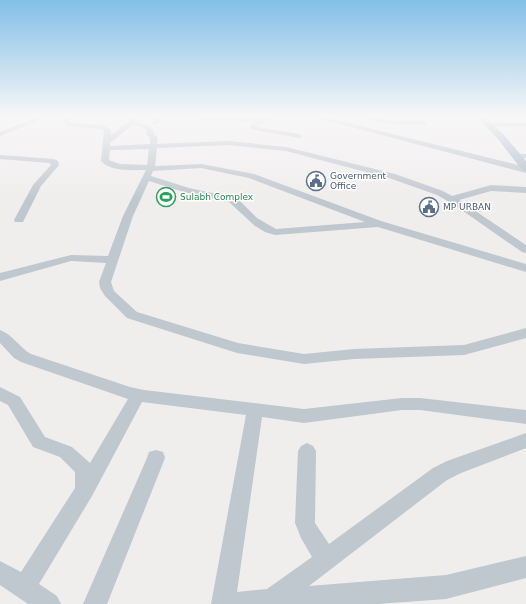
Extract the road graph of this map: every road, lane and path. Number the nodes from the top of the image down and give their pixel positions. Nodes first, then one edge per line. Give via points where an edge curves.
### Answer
1 (206, 144) edge
2 (240, 144) edge
3 (437, 144) edge
4 (440, 144) edge
5 (507, 144) edge
6 (509, 144) edge
7 (107, 145) joint
8 (153, 147) junction
9 (0, 157) edge
10 (13, 157) junction
11 (525, 164) edge
12 (0, 166) edge
13 (149, 172) junction
14 (526, 190) edge
15 (452, 200) junction
16 (19, 220) dead end
17 (379, 224) junction
18 (526, 250) edge
19 (112, 260) junction
20 (526, 268) edge
21 (0, 277) edge
22 (526, 333) edge
23 (0, 335) edge
24 (0, 393) edge
25 (138, 395) junction
26 (255, 410) junction
27 (526, 417) edge
28 (526, 440) edge
29 (307, 451) dead end
30 (156, 458) dead end
31 (85, 490) junction
32 (326, 560) junction
33 (526, 567) edge
34 (0, 572) edge
35 (34, 598) edge
36 (271, 601) junction
37 (95, 604) edge
38 (223, 604) edge
39 (232, 604) edge

1 - 8 street
2 - 15 street via 286,149 392,176 415,183
3 - 11 street
4 - 11 street
5 - 11 main road
6 - 11 main road
7 - 8 street
7 - 13 street via 107,163
8 - 13 street
9 - 10 street
10 - 12 street
10 - 16 street via 54,161 55,165 37,185
13 - 17 street via 201,166 251,176
13 - 17 street via 187,190 232,200 258,225 275,232
13 - 19 street via 128,216
14 - 15 street via 491,188
15 - 18 street
17 - 20 street
19 - 21 street via 71,258
19 - 22 street via 106,276 106,288 126,311 139,318 237,348 311,359 354,354 464,350
23 - 25 street via 19,354 35,362
24 - 31 street via 14,400 39,442 66,452 84,469
25 - 26 street
25 - 31 street
26 - 27 street via 304,416 384,405 420,404
26 - 38 street
28 - 32 street via 440,474
29 - 32 street via 305,523
30 - 37 street
31 - 35 street
32 - 36 street
33 - 36 street via 446,587
34 - 35 street
36 - 39 street

